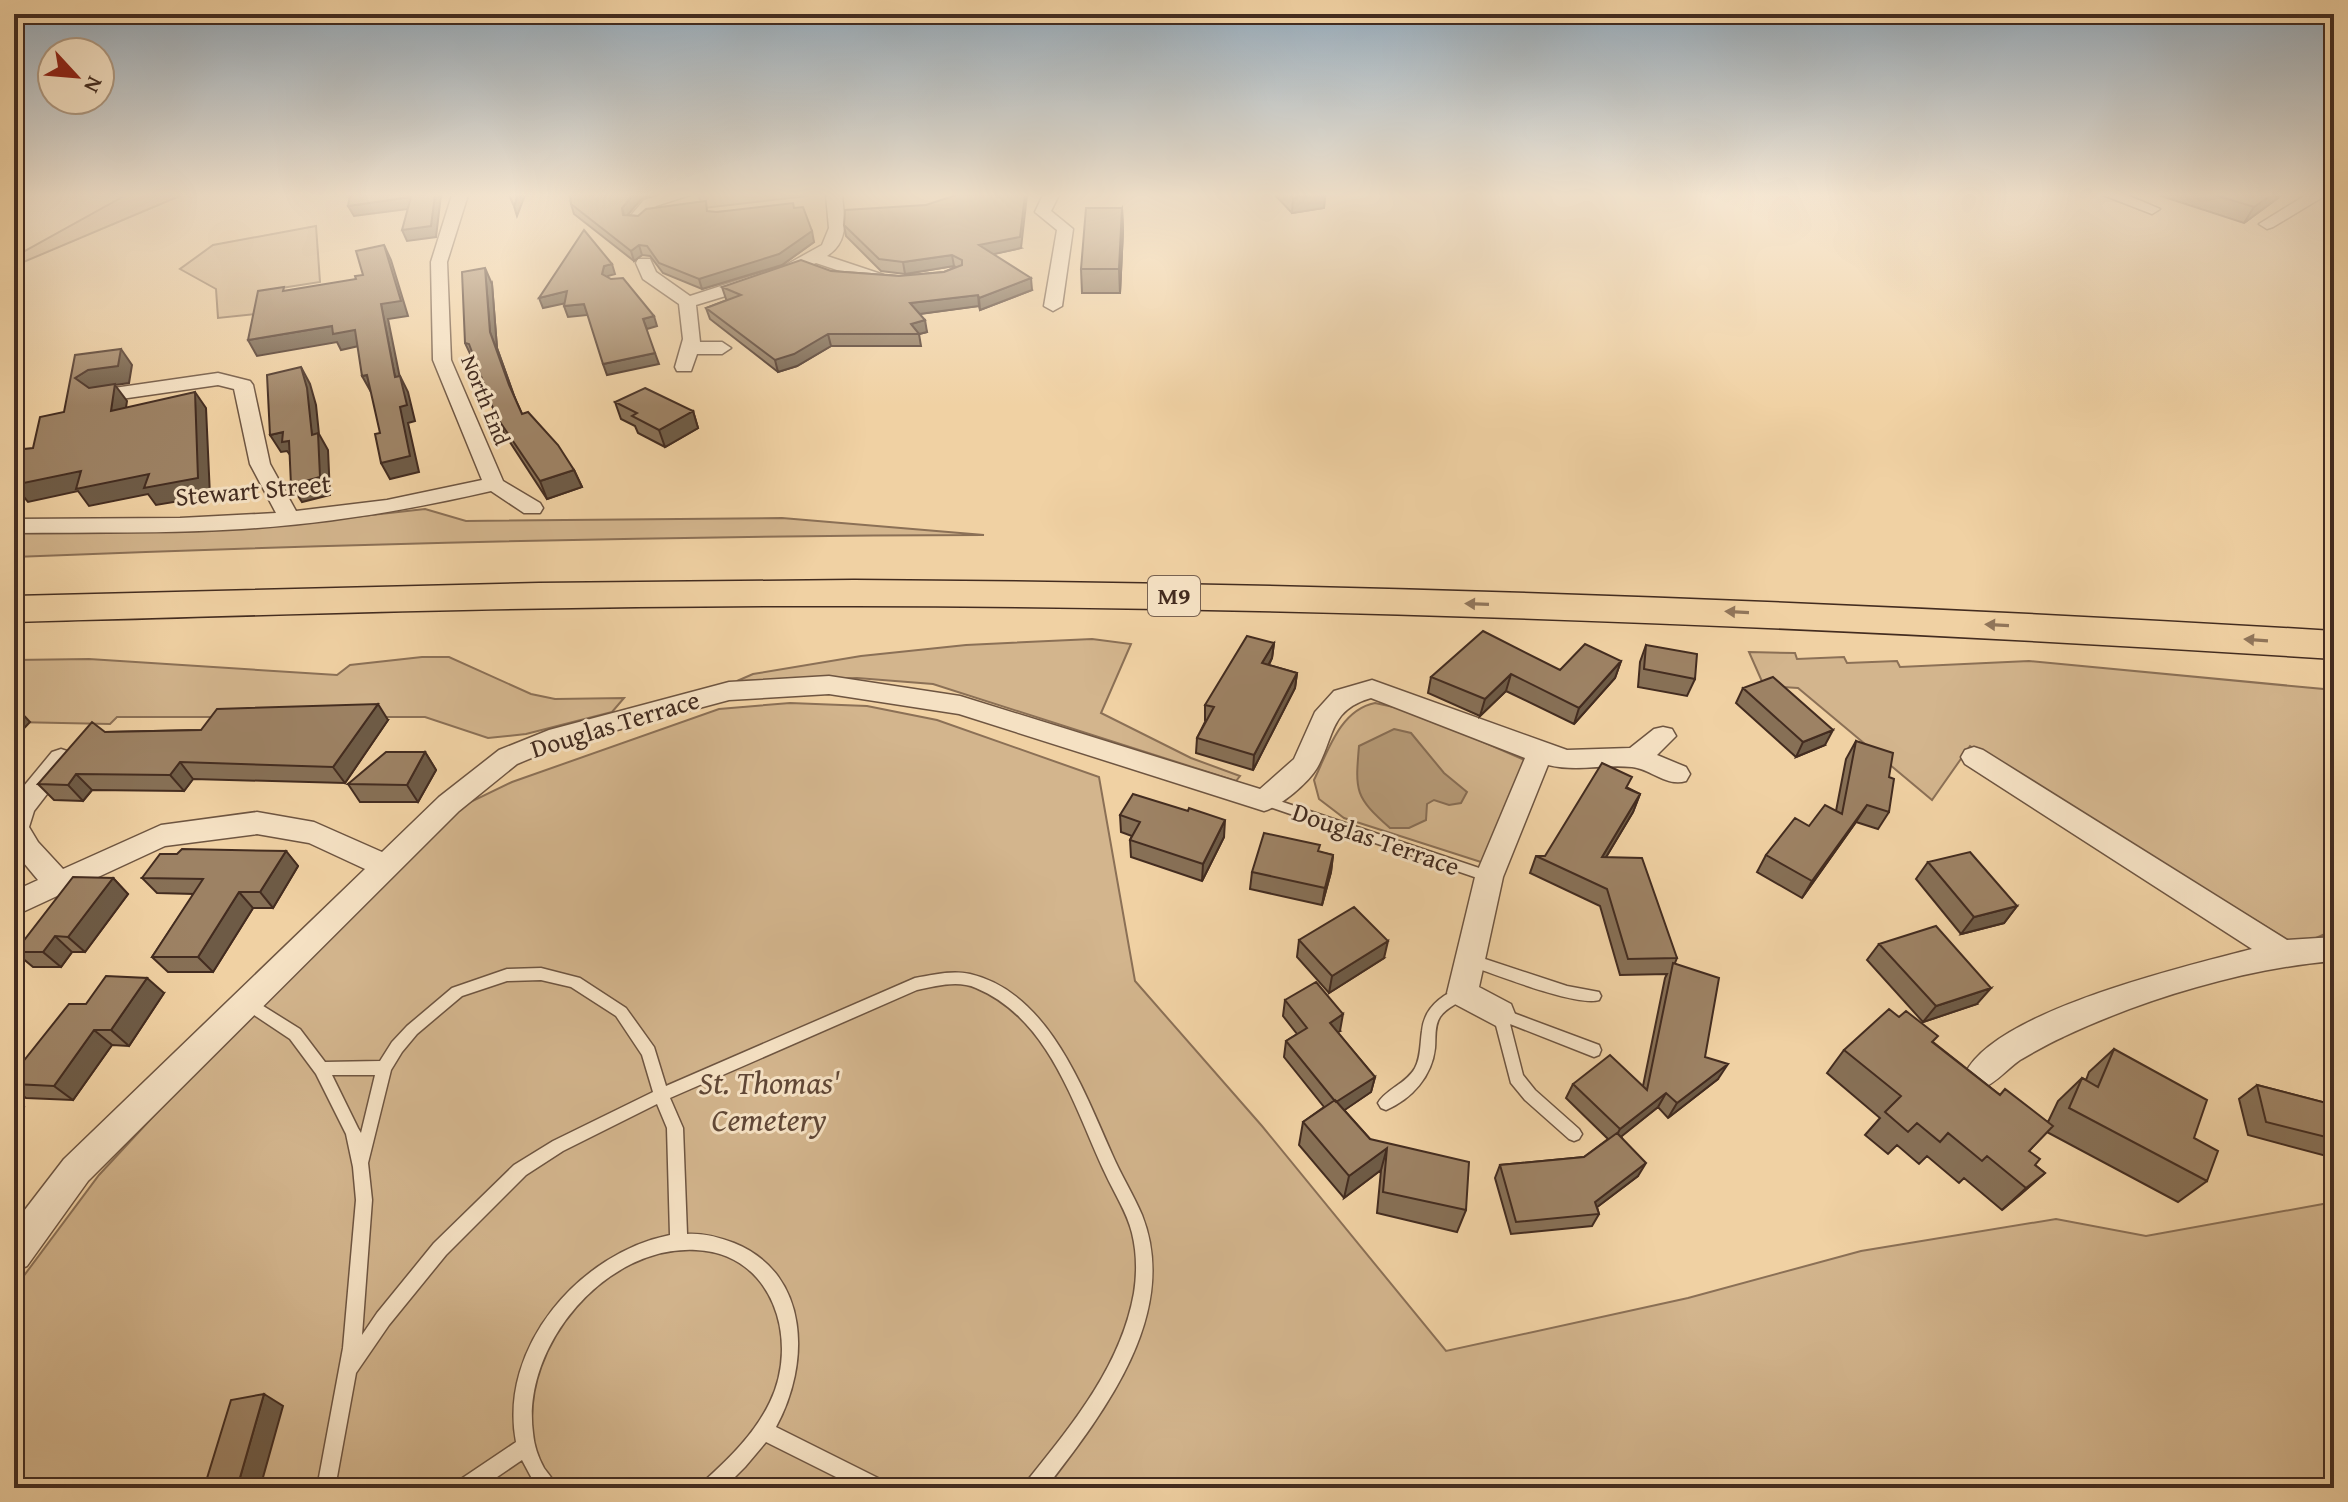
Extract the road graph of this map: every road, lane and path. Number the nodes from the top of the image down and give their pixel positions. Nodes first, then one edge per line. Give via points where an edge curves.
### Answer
1 (439, 265) edge
2 (795, 265) edge
3 (837, 265) edge
4 (1059, 265) edge
5 (627, 280) edge
6 (917, 280) edge
7 (687, 302) junction
8 (1053, 306) dead end
9 (690, 348) junction
10 (722, 348) dead end
11 (684, 367) dead end
12 (100, 396) edge
13 (494, 484) junction
14 (532, 508) dead end
15 (289, 518) junction
16 (14, 526) edge
17 (14, 583) edge
18 (14, 609) edge
19 (2334, 617) edge
20 (2334, 645) edge
21 (1663, 736) dead end
22 (71, 747) edge
23 (1540, 753) junction
24 (1636, 757) junction
25 (1974, 757) dead end
26 (1677, 774) dead end
27 (1264, 801) junction
28 (385, 866) junction
29 (1489, 877) junction
30 (57, 881) junction
31 (14, 904) edge
32 (2334, 949) edge
33 (2283, 953) junction
34 (1470, 960) junction
35 (1462, 993) junction
36 (1594, 996) dead end
37 (247, 1003) junction
38 (1500, 1014) junction
39 (1594, 1050) dead end
40 (384, 1068) junction
41 (321, 1069) junction
42 (1981, 1074) dead end
43 (661, 1095) junction
44 (1386, 1103) dead end
45 (1574, 1134) dead end
46 (361, 1167) junction
47 (677, 1242) junction
48 (14, 1253) edge
49 (348, 1370) junction
50 (764, 1431) junction
51 (525, 1447) junction
52 (326, 1488) edge
53 (465, 1488) edge
54 (548, 1488) edge
55 (711, 1488) edge
56 (877, 1488) edge
57 (1034, 1488) edge

1 - 13 street, North End via 442,360
2 - 7 street
3 - 6 street via 882,280
4 - 8 street
5 - 7 street via 646,269
7 - 9 street
9 - 10 street
9 - 11 street
12 - 15 street via 218,379 243,385 260,464
13 - 14 street, North End
13 - 15 street, Stewart Street
15 - 16 street, Stewart Street
17 - 19 highway, M9 via 855,566 1266,570 1682,582
20 -> 18 highway, M9 via 1694,610 1270,597 851,593
21 - 24 street
22 - 30 street via 22,807 15,828
23 - 24 street, Douglas Terrace via 1567,760
23 - 27 street, Douglas Terrace via 1372,689 1343,697 1324,718 1305,765
23 - 29 street, Douglas Terrace
24 - 26 street, Douglas Terrace
25 - 33 street
27 - 28 street, Douglas Terrace via 960,705 829,685 729,691 558,737 508,757
27 - 29 lane, Douglas Terrace
28 - 30 street via 314,833 257,823 161,836
28 - 37 street, Douglas Terrace
29 - 34 street, Douglas Terrace
30 - 31 street
32 - 33 street
33 - 42 street via 2132,994 2052,1027 2008,1051
34 - 35 street, Douglas Terrace
34 - 36 lane
35 - 38 street
35 - 44 lane via 1439,1004 1430,1019 1420,1072
37 - 41 lane via 295,1034
37 - 48 street, Douglas Terrace via 76,1170
38 - 39 lane
38 - 45 lane via 1516,1078
40 - 41 lane
40 - 43 lane via 412,1030 457,992 507,975 541,974 575,982 621,1012 649,1052
40 - 46 lane
41 - 46 lane via 353,1133
43 - 47 lane via 675,1128
43 - 49 lane via 520,1170 440,1249
43 - 57 lane via 915,984 942,979 982,984 1036,1026 1087,1110 1143,1245 1142,1296 1123,1355 1092,1412
46 - 49 lane via 364,1200
47 - 50 lane via 706,1242 749,1258 771,1278 785,1304 791,1357 778,1407
47 - 51 lane via 613,1266 559,1314 529,1371 523,1402
49 - 52 lane
50 - 55 lane
50 - 56 lane
51 - 53 lane
51 - 54 lane via 536,1475

